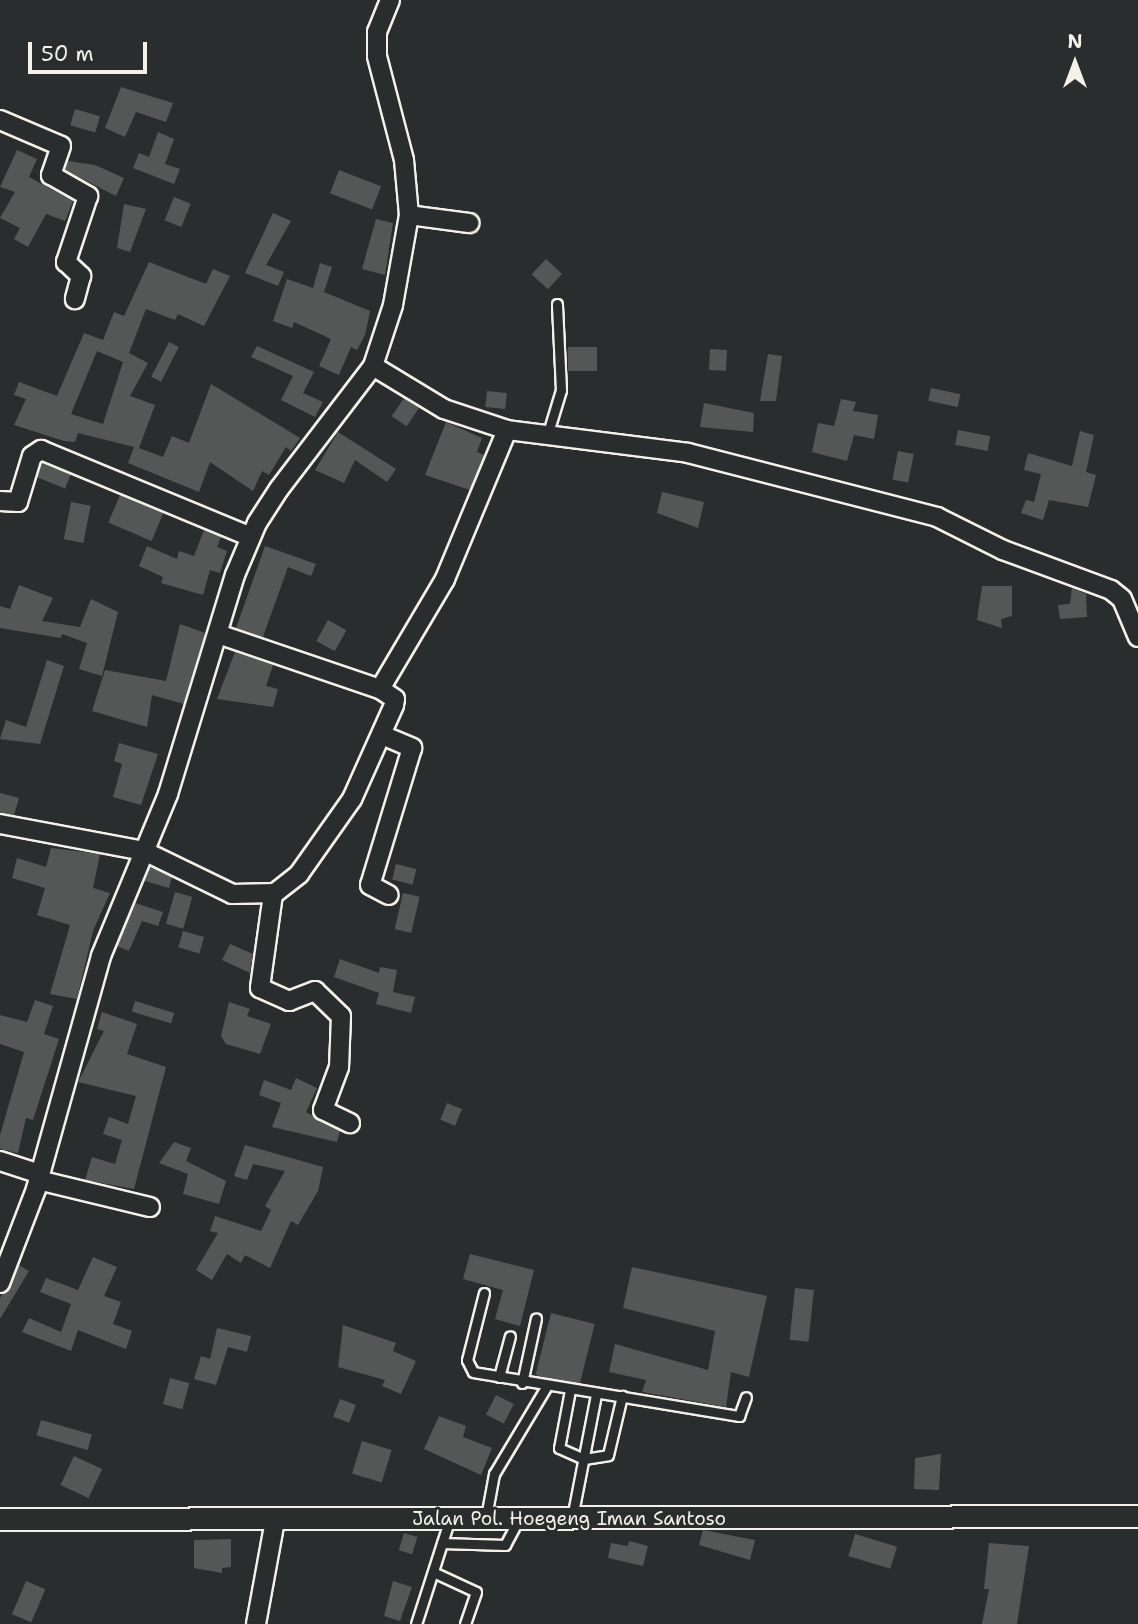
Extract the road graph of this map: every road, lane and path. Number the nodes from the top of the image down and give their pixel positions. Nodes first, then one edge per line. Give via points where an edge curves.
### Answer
1 (390, 0) edge
2 (0, 120) edge
3 (408, 215) junction
4 (469, 223) dead end
5 (75, 299) dead end
6 (557, 304) dead end
7 (373, 366) junction
8 (507, 430) junction
9 (547, 436) junction
10 (0, 501) edge
11 (251, 537) junction
12 (221, 635) junction
13 (1138, 637) edge
14 (380, 689) junction
15 (382, 735) junction
16 (0, 824) edge
17 (144, 851) junction
18 (272, 894) junction
19 (389, 895) dead end
20 (350, 1123) dead end
21 (0, 1161) edge
22 (39, 1177) junction
23 (150, 1207) dead end
24 (0, 1283) edge
25 (484, 1293) dead end
26 (536, 1318) dead end
27 (510, 1336) dead end
28 (499, 1377) junction
29 (522, 1382) junction
30 (546, 1387) junction
31 (570, 1390) junction
32 (596, 1394) junction
33 (622, 1396) junction
34 (746, 1397) dead end
35 (584, 1459) junction
36 (1138, 1516) edge
37 (450, 1518) junction
38 (486, 1518) junction
39 (0, 1519) edge
40 (519, 1519) junction
41 (572, 1519) junction
42 (275, 1520) junction
43 (442, 1543) junction
44 (433, 1572) junction
45 (256, 1624) edge
46 (416, 1624) edge
47 (465, 1624) edge

1 - 3 street via 377,32 377,56 404,160
2 - 5 street via 61,146 51,175 88,196 66,262 81,276
3 - 4 street
3 - 7 street via 406,249
6 - 9 lane via 561,390
7 - 8 street via 444,409
7 - 11 street via 279,489
8 - 9 street
8 - 14 street via 446,579
9 - 13 street via 688,453 937,517 1003,550 1111,590 1122,599
10 - 11 street via 18,502 32,456 41,450
11 - 12 street
12 - 14 street
12 - 17 street
14 - 15 street via 395,699
15 - 18 street via 352,799 299,874
15 - 19 street via 412,748 370,885
16 - 17 street
17 - 18 street via 232,894
17 - 22 street via 92,983
18 - 20 street via 258,984 289,1001 320,993 341,1016 339,1067 323,1110
21 - 22 street
22 - 23 street
22 - 24 street
25 - 28 lane via 467,1365 473,1371
26 - 29 lane
27 - 28 lane
28 - 29 lane
29 - 30 lane
30 - 31 lane
30 - 38 lane via 494,1474
31 - 32 lane
31 - 35 lane via 558,1444 560,1450
32 - 33 lane
32 - 35 lane
33 - 34 lane via 739,1416
33 - 35 lane via 608,1455
35 - 41 lane
36 - 41 street, Jalan Pol. Hoegeng Iman Santoso
37 - 38 street, Jalan Pol. Hoegeng Iman Santoso
37 - 42 street, Jalan Pol. Hoegeng Iman Santoso
37 - 43 lane
38 - 40 street, Jalan Pol. Hoegeng Iman Santoso
39 - 42 street, Jalan Pol. Hoegeng Iman Santoso
40 - 41 street, Jalan Pol. Hoegeng Iman Santoso
40 - 43 lane via 505,1545
42 - 45 street
43 - 44 lane
44 - 46 lane
44 - 47 lane via 476,1592

